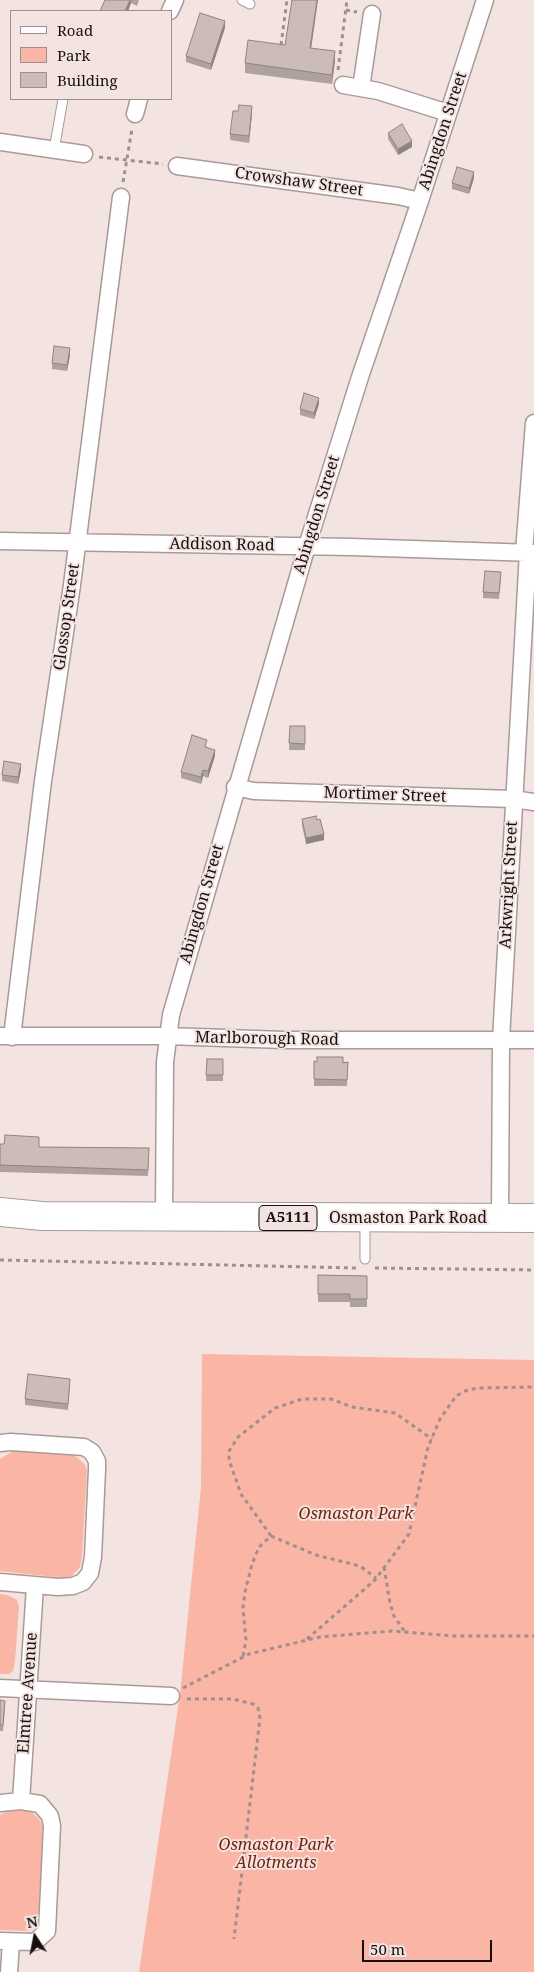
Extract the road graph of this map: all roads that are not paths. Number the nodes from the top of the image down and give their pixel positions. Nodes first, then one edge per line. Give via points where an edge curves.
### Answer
1 (485, 0) edge
2 (372, 14) dead end
3 (340, 83) road end
4 (361, 88) junction
5 (63, 100) edge
6 (448, 113) junction
7 (0, 142) edge
8 (54, 150) junction
9 (84, 154) road end
10 (177, 166) road end
11 (121, 197) road end
12 (420, 201) junction
13 (534, 423) edge
14 (0, 541) edge
15 (77, 542) junction
16 (307, 546) junction
17 (529, 552) edge
18 (235, 787) junction
19 (513, 799) junction
20 (534, 802) edge
21 (6, 1036) edge
22 (167, 1036) junction
23 (501, 1040) junction
24 (534, 1040) edge
25 (0, 1212) edge
26 (164, 1215) junction
27 (42, 1216) junction
28 (365, 1218) junction
29 (500, 1218) junction
30 (534, 1218) edge
31 (0, 1225) edge
32 (365, 1264) road end
33 (0, 1443) edge
34 (0, 1582) edge
35 (35, 1586) junction
36 (0, 1688) edge
37 (28, 1690) junction
38 (171, 1696) road end
39 (21, 1801) junction
40 (0, 1803) edge
41 (5, 1941) edge
42 (9, 1972) edge

1 - 6 street, Abingdon Street
2 - 4 street
3 - 4 street
4 - 6 street
5 - 8 lane
6 - 12 street, Abingdon Street
7 - 8 street
8 - 9 street
10 - 12 street, Crowshaw Street
11 - 15 street, Glossop Street
12 - 16 street, Abingdon Street
13 - 17 street, Arkwright Street
14 - 15 street, Addison Road
15 - 16 street, Addison Road
15 - 21 street, Glossop Street
16 - 17 street, Addison Road
16 - 18 street, Abingdon Street
17 - 19 street, Arkwright Street
18 - 19 street, Mortimer Street via 254,791
18 - 22 street, Abingdon Street
19 - 20 street, Mortimer Street
19 - 23 street, Arkwright Street
21 - 22 street, Marlborough Road
22 - 23 street, Marlborough Road via 284,1040
22 - 26 street, Abingdon Street
23 - 24 street, Marlborough Road
23 - 29 street, Arkwright Street
25 - 27 highway, Osmaston Park Road / A5111
26 - 27 highway, Osmaston Park Road / A5111
26 - 28 highway, Osmaston Park Road / A5111
27 - 31 highway, Osmaston Park Road / A5111
28 - 29 highway, Osmaston Park Road / A5111
28 - 32 lane
29 - 30 highway, Osmaston Park Road / A5111
33 - 35 street via 84,1448 92,1452 97,1461 90,1573 84,1582 73,1586
34 - 35 street
35 - 37 street, Elmtree Avenue
36 - 37 street
37 - 38 street
37 - 39 street, Elmtree Avenue
39 - 40 street
39 - 41 street via 40,1804 50,1816 47,1931 35,1942
41 - 42 street

